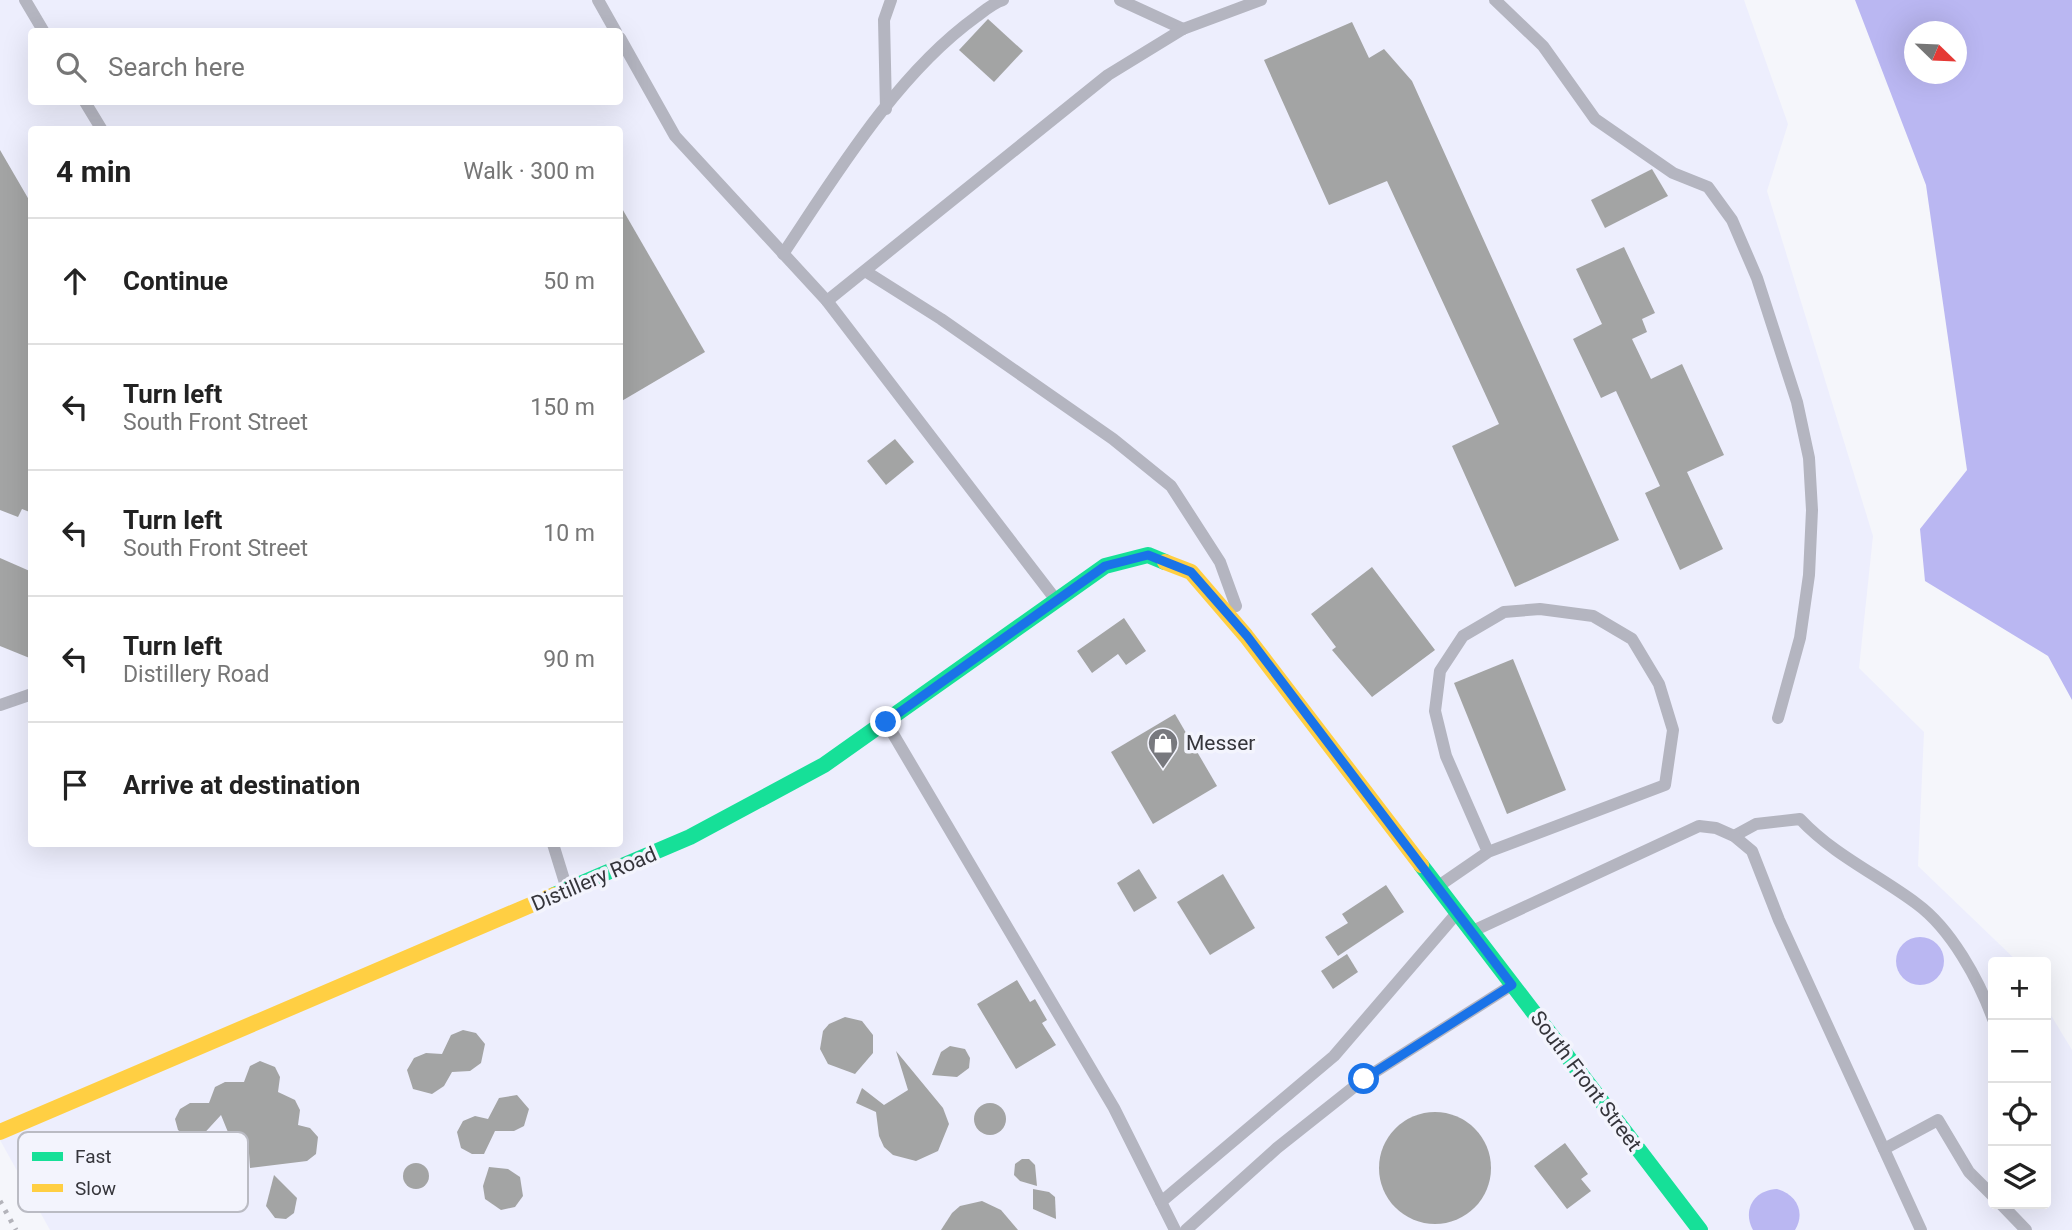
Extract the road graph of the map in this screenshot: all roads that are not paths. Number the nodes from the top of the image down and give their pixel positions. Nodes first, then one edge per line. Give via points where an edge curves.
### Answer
1 (25, 0) edge
2 (598, 0) edge
3 (891, 0) edge
4 (1003, 0) edge
5 (1120, 0) edge
6 (1261, 0) edge
7 (1496, 0) edge
8 (42, 28) edge
9 (614, 28) edge
10 (1183, 29) junction
11 (623, 43) edge
12 (87, 105) edge
13 (886, 109) junction
14 (100, 126) edge
15 (783, 254) junction
16 (865, 271) junction
17 (827, 301) junction
18 (1148, 555) joint
19 (1057, 601) junction
20 (1247, 636) junction
21 (28, 695) edge
22 (0, 705) edge
23 (1778, 718) dead end
24 (886, 722) junction
25 (1734, 836) junction
26 (553, 847) edge
27 (1488, 852) junction
28 (1437, 887) junction
29 (567, 890) junction
30 (1457, 913) junction
31 (1472, 932) junction
32 (1512, 985) junction
33 (1988, 1008) edge
34 (0, 1132) edge
35 (1884, 1149) junction
36 (1988, 1191) edge
37 (1161, 1202) junction
38 (2006, 1209) edge
39 (1175, 1230) edge
40 (1186, 1230) edge
41 (1700, 1230) edge
42 (1921, 1230) edge
43 (2026, 1230) edge

1 - 8 lane
2 - 9 lane
3 - 13 lane via 884,20
4 - 13 lane via 959,30
5 - 10 lane
6 - 10 lane
7 - 23 lane via 1543,46 1595,119 1673,173 1708,187 1732,220 1757,278 1797,402 1809,458 1812,510 1800,638
10 - 16 lane via 1108,75
11 - 15 lane via 675,136
12 - 14 lane
13 - 15 lane via 846,159
15 - 17 lane
16 - 17 lane
16 - 20 lane via 1101,431 1171,486 1220,562
17 - 19 lane
18 - 19 street, Distillery Road via 1105,566
18 - 20 street, South Front Street via 1191,572
19 - 24 street, Distillery Road
20 - 28 street, South Front Street
21 - 22 lane
24 - 29 street, Distillery Road via 824,765 690,837
24 - 37 lane via 1114,1108
25 - 31 lane via 1699,826
25 - 33 lane via 1756,824 1800,820 1823,844 1920,905 1965,957
25 - 35 lane via 1752,851
26 - 29 lane
27 - 27 lane via 1446,756 1435,711 1440,671 1463,636 1504,612 1540,609 1593,616 1632,639 1658,684 1673,730 1665,785
27 - 28 lane
28 - 30 street, South Front Street
29 - 34 street, Distillery Road
30 - 31 street, South Front Street
30 - 37 lane via 1335,1056
31 - 32 street, South Front Street
32 - 40 lane via 1364,1079 1277,1148
32 - 41 street, South Front Street
35 - 36 lane via 1938,1120 1969,1172
35 - 42 lane
37 - 39 lane
38 - 43 lane

